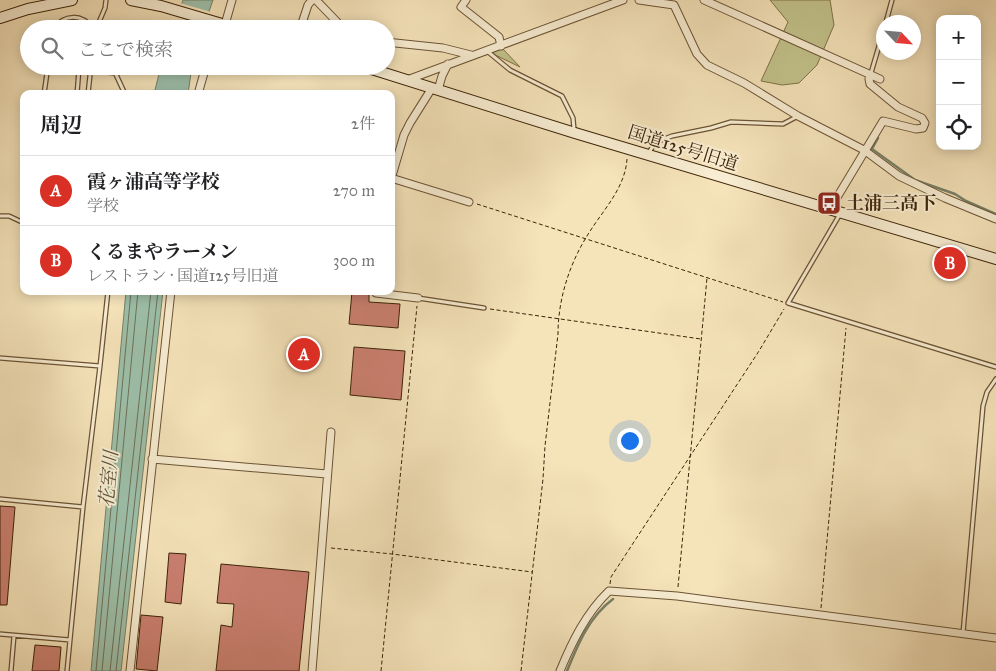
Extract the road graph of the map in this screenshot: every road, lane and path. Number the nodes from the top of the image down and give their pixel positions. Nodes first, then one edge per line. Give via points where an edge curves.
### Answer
1 (72, 0) edge
2 (106, 0) edge
3 (131, 0) edge
4 (232, 0) edge
5 (312, 0) edge
6 (316, 0) edge
7 (466, 0) edge
8 (623, 0) edge
9 (640, 0) edge
10 (704, 0) edge
11 (892, 0) edge
12 (163, 3) edge
13 (888, 15) edge
14 (0, 18) edge
15 (62, 20) edge
16 (84, 20) edge
17 (99, 20) edge
18 (206, 20) edge
19 (224, 20) edge
20 (303, 20) edge
21 (335, 20) edge
22 (395, 43) edge
23 (501, 46) junction
24 (487, 51) junction
25 (472, 55) junction
26 (876, 56) edge
27 (448, 64) junction
28 (47, 75) edge
29 (79, 75) edge
30 (90, 75) edge
31 (116, 75) edge
32 (203, 75) edge
33 (390, 75) edge
34 (870, 77) junction
35 (880, 79) dead end
36 (406, 80) junction
37 (435, 89) junction
38 (45, 90) edge
39 (77, 90) edge
40 (88, 90) edge
41 (123, 90) edge
42 (199, 90) edge
43 (798, 116) junction
44 (575, 133) junction
45 (627, 148) junction
46 (864, 150) junction
47 (648, 154) junction
48 (395, 165) edge
49 (395, 179) edge
50 (470, 202) joint
51 (830, 209) junction
52 (841, 212) junction
53 (0, 216) edge
54 (996, 220) edge
55 (20, 221) edge
56 (586, 238) junction
57 (996, 259) edge
58 (707, 277) junction
59 (108, 295) edge
60 (171, 295) edge
61 (393, 295) edge
62 (418, 298) junction
63 (788, 303) junction
64 (484, 308) joint
65 (558, 320) junction
66 (847, 322) junction
67 (701, 339) junction
68 (0, 358) edge
69 (100, 366) junction
70 (996, 367) edge
71 (996, 379) edge
72 (331, 432) dead end
73 (691, 457) junction
74 (152, 459) junction
75 (327, 474) junction
76 (0, 499) edge
77 (83, 506) junction
78 (322, 548) junction
79 (392, 554) junction
80 (532, 572) junction
81 (609, 591) junction
82 (677, 596) junction
83 (820, 615) junction
84 (0, 634) edge
85 (963, 634) junction
86 (14, 636) junction
87 (996, 638) edge
88 (70, 640) junction
89 (11, 671) edge
90 (67, 671) edge
91 (130, 671) edge
92 (312, 671) edge
93 (381, 671) edge
94 (521, 671) edge
95 (560, 671) edge

1 - 14 street via 28,8
2 - 17 lane
3 - 12 street
4 - 19 street
5 - 20 street
6 - 21 street
7 - 23 street via 461,7 499,38
8 - 23 street
9 - 43 street via 674,5 697,54 708,64
10 - 34 street
11 - 13 lane
12 - 18 street
15 - 16 lane via 74,17
22 - 25 street
23 - 24 street
24 - 25 street
24 - 44 lane via 510,70 562,96 573,118
25 - 27 street
26 - 34 lane
27 - 36 street
27 - 37 street
28 - 38 lane
29 - 39 lane
30 - 40 lane
31 - 41 lane
32 - 42 street
33 - 36 street, 国道125号旧道
34 - 35 street
34 - 46 street via 870,84 925,123 923,128 916,128 883,121
36 - 37 street, 国道125号旧道
37 - 44 street, 国道125号旧道
37 - 48 street via 410,123
43 - 46 street
43 - 47 lane via 783,124 731,122 672,136 659,141
44 - 45 street, 国道125号旧道
45 - 47 street, 国道125号旧道
45 - 56 path via 626,172
46 - 51 street
46 - 54 street via 899,176
47 - 51 street, 国道125号旧道
49 - 50 street
50 - 56 path
51 - 52 street, 国道125号旧道
52 - 57 street, 国道125号旧道
52 - 63 lane
53 - 55 lane
56 - 58 path
56 - 65 path via 564,286
58 - 63 path
58 - 67 path
59 - 69 lane
60 - 74 street
61 - 62 street
62 - 64 lane
62 - 79 path
63 - 66 lane
63 - 73 path
64 - 65 path
65 - 67 path
65 - 80 path
66 - 70 lane
66 - 83 path
67 - 73 path
68 - 69 lane
69 - 77 lane
71 - 85 lane via 983,406
72 - 75 street
73 - 81 path via 611,577
73 - 82 path
74 - 75 street
74 - 91 street
75 - 78 street
76 - 77 lane
77 - 88 lane
78 - 79 path
78 - 92 street
79 - 80 path
79 - 93 path
80 - 94 path
81 - 82 street
81 - 95 street via 575,636
82 - 83 street
83 - 85 street
84 - 86 lane
85 - 87 street
86 - 88 lane
86 - 89 lane
88 - 90 lane

